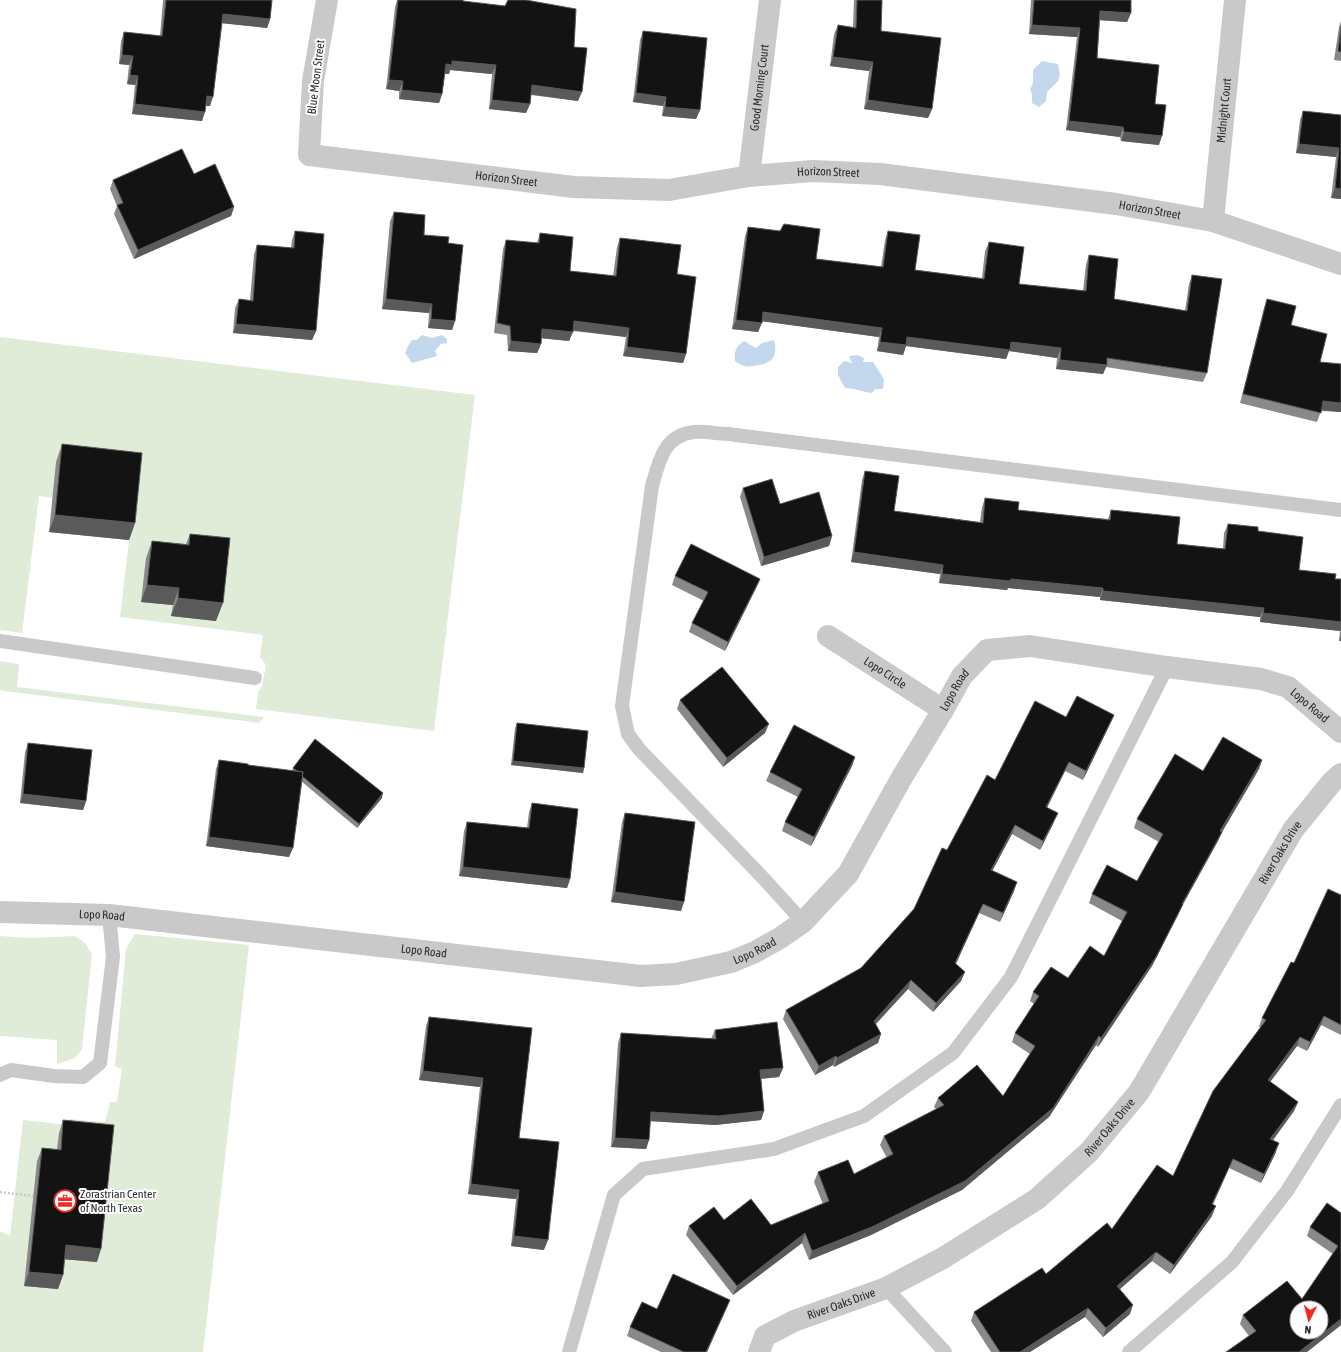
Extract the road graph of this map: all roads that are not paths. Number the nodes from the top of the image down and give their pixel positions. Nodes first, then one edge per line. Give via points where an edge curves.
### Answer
1 (327, 0) edge
2 (770, 0) edge
3 (1235, 0) edge
4 (309, 155) joint
5 (748, 176) junction
6 (1213, 221) junction
7 (1341, 264) edge
8 (1341, 510) edge
9 (828, 636) dead end
10 (0, 641) edge
11 (1167, 667) junction
12 (255, 678) dead end
13 (943, 710) junction
14 (1341, 732) edge
15 (1341, 774) edge
16 (0, 912) edge
17 (109, 915) junction
18 (803, 922) junction
19 (0, 1075) edge
20 (1341, 1105) edge
21 (886, 1288) junction
22 (569, 1352) edge
23 (759, 1352) edge
24 (944, 1352) edge
25 (1129, 1352) edge

1 - 4 street, Blue Moon Street via 314,81
2 - 5 street, Good Morning Court
3 - 6 street, Midnight Court
4 - 5 street, Horizon Street via 574,187 669,190
5 - 6 street, Horizon Street via 813,171 880,174 1116,204
6 - 7 street, Horizon Street
8 - 18 lane via 728,434 694,432 676,437 665,448 658,462 652,486 622,706 628,734 639,750
9 - 13 street, Lopo Circle
10 - 12 lane
11 - 13 street, Lopo Road via 1030,646 987,650 962,676
11 - 14 street, Lopo Road via 1261,679 1288,687
11 - 22 lane via 1011,977 953,1053 864,1116 774,1150 643,1169 614,1195
13 - 18 street, Lopo Road via 848,874
15 - 21 street, River Oaks Drive via 1293,830 1139,1092 1088,1152 1037,1199 943,1258
16 - 17 street, Lopo Road
17 - 18 street, Lopo Road via 641,976 676,974 731,962 755,952
17 - 19 lane via 113,958 100,1063 83,1077 11,1070
20 - 25 lane via 1287,1191 1232,1262
21 - 23 street, River Oaks Drive via 794,1321 765,1336
21 - 24 lane

